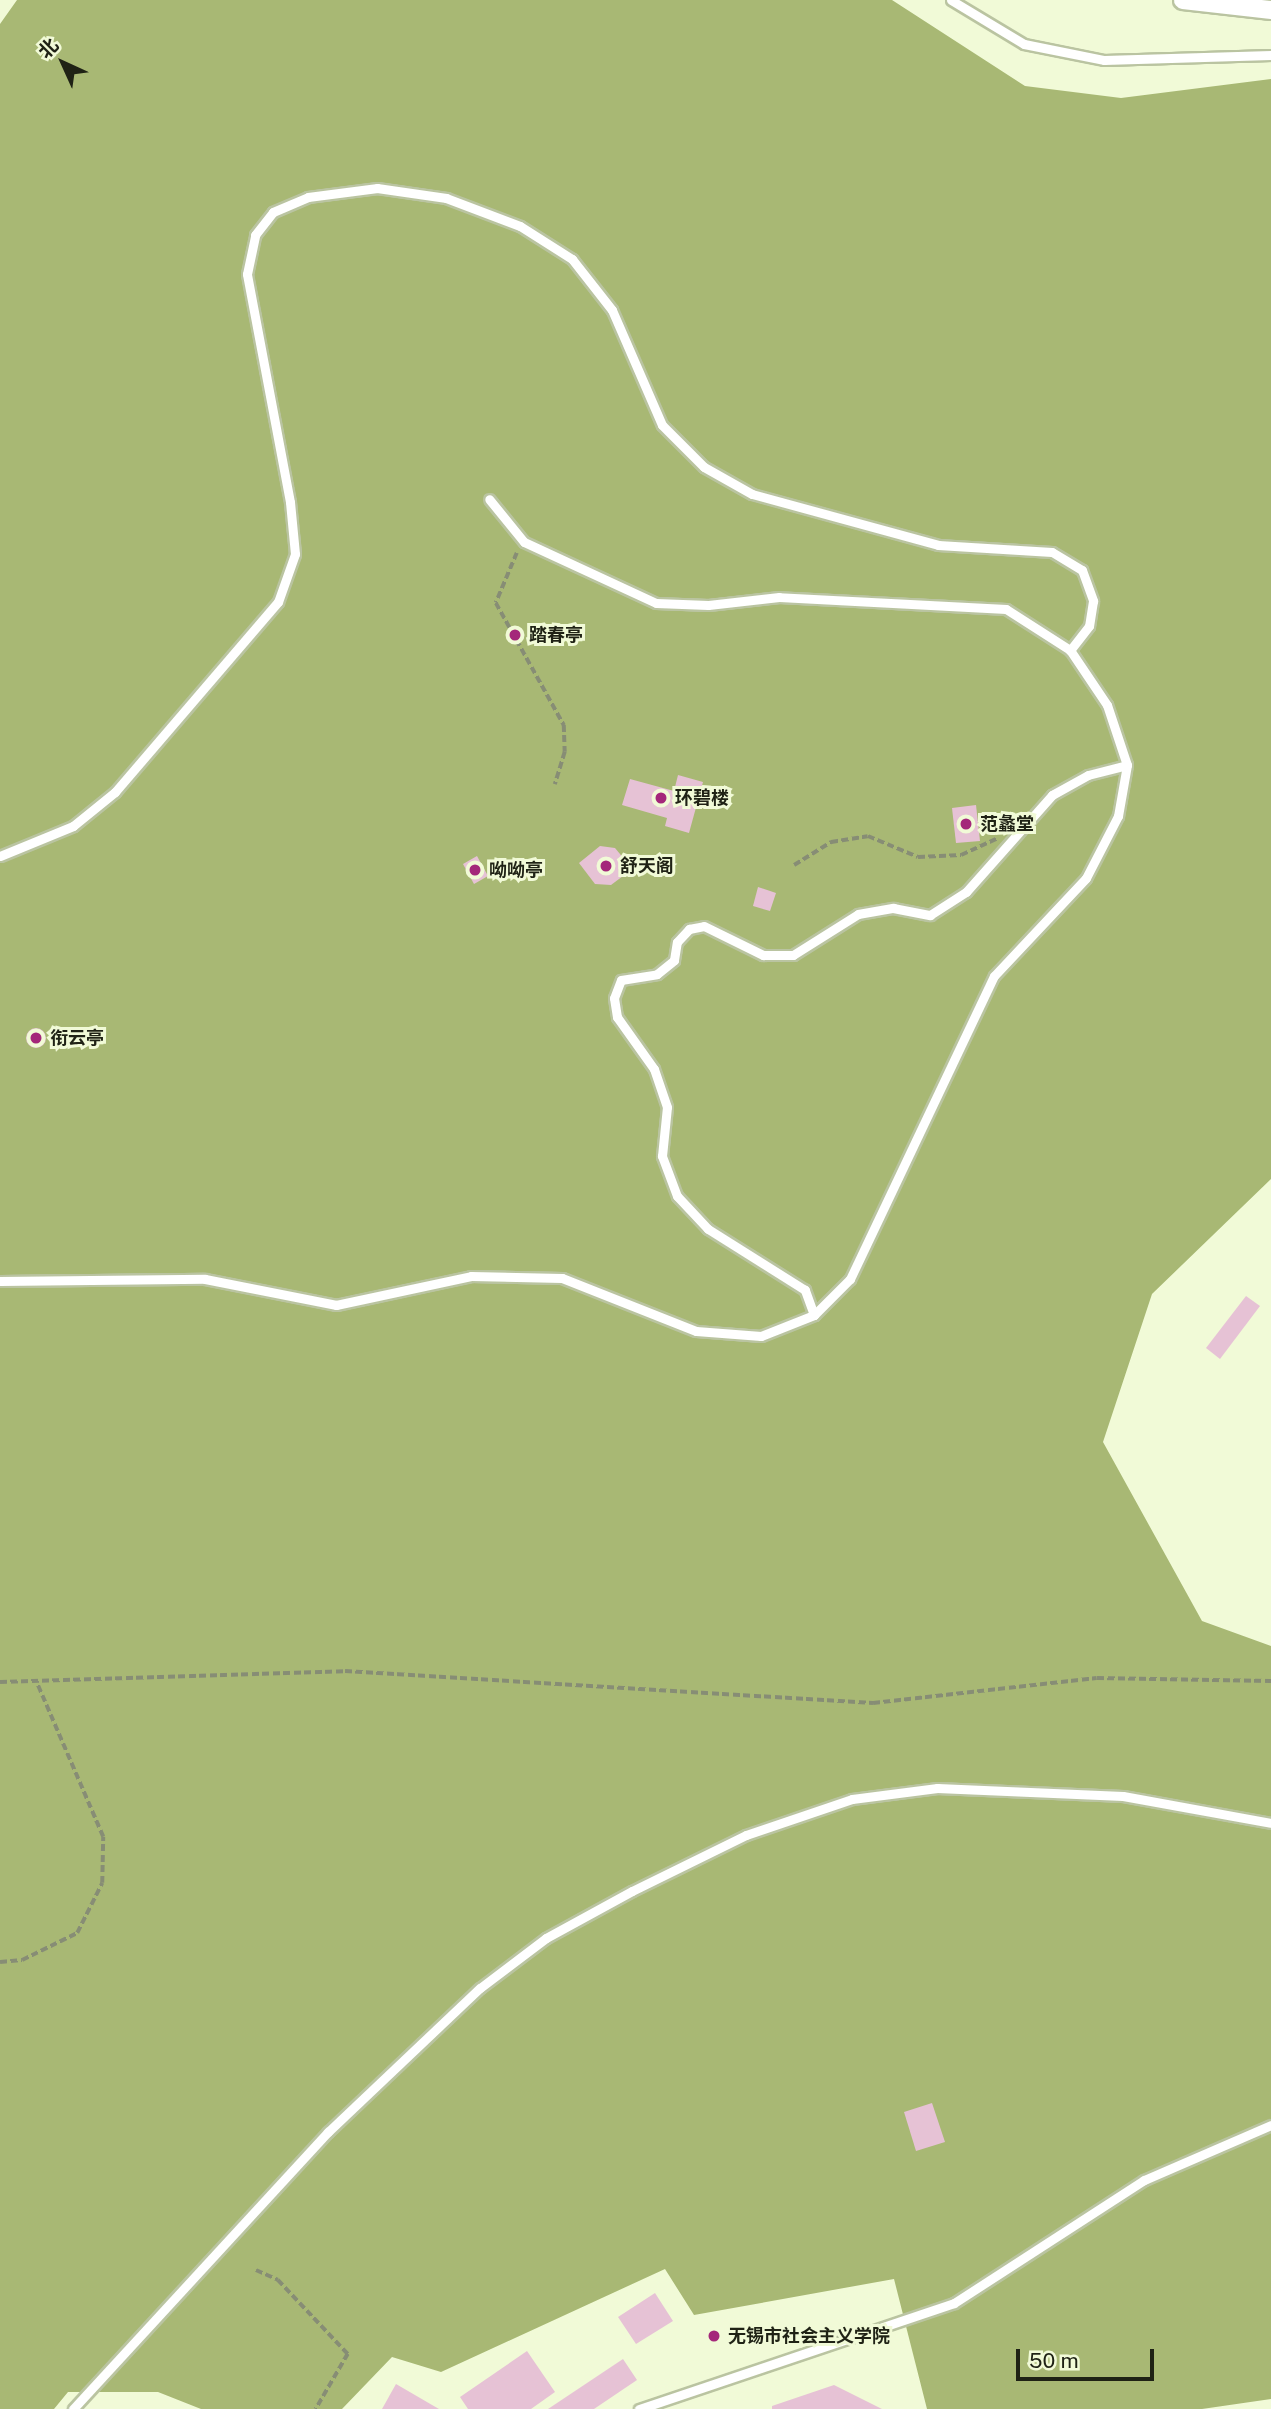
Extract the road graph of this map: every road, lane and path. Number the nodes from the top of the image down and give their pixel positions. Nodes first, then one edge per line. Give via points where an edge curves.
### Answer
1 (951, 0) edge
2 (1183, 0) edge
3 (1271, 10) edge
4 (1271, 55) edge
5 (489, 499) dead end
6 (524, 542) junction
7 (1070, 650) junction
8 (1127, 765) junction
9 (555, 784) dead end
10 (1014, 838) junction
11 (0, 856) edge
12 (794, 865) dead end
13 (0, 1281) edge
14 (814, 1315) junction
15 (1271, 1681) edge
16 (0, 1682) edge
17 (37, 1684) junction
18 (1271, 1823) edge
19 (0, 1962) edge
20 (1271, 2125) edge
21 (256, 2270) dead end
22 (73, 2409) edge
23 (316, 2409) edge
24 (639, 2409) edge

1 - 4 lane via 1024,44 1104,60
2 - 3 street
5 - 6 lane
6 - 7 lane via 656,603 708,605 779,597 963,603 1025,618
6 - 9 path via 496,603 564,725 565,752
7 - 8 lane via 1107,705
7 - 11 lane via 1089,626 1093,601 1082,570 1052,552 938,545 752,494 704,467 662,425 612,310 572,259 520,226 446,198 377,188 308,197 267,220 255,235 247,274 290,502 295,554 278,602 115,792 73,826
8 - 10 lane via 1088,775 1052,795
8 - 14 lane via 1118,816 1086,878 993,976 850,1279
10 - 12 path via 991,838 961,855 918,857 869,836 831,842
10 - 14 lane via 966,892 930,915 893,908 858,914 793,954 763,955 705,926 689,929 677,942 674,960 657,974 621,980 614,998 617,1017 654,1069 667,1107 662,1156 677,1196 708,1229 805,1290
13 - 14 lane via 205,1279 336,1306 471,1276 562,1278 696,1331 761,1336
15 - 17 path via 1097,1678 873,1703 345,1671
16 - 17 path
17 - 19 path via 103,1837 103,1883 77,1933 22,1960
18 - 22 lane via 1123,1796 937,1788 852,1799 746,1835 643,1885 546,1938 480,1988 328,2132
20 - 24 lane via 1144,2180 954,2303
21 - 23 path via 278,2280 348,2354

